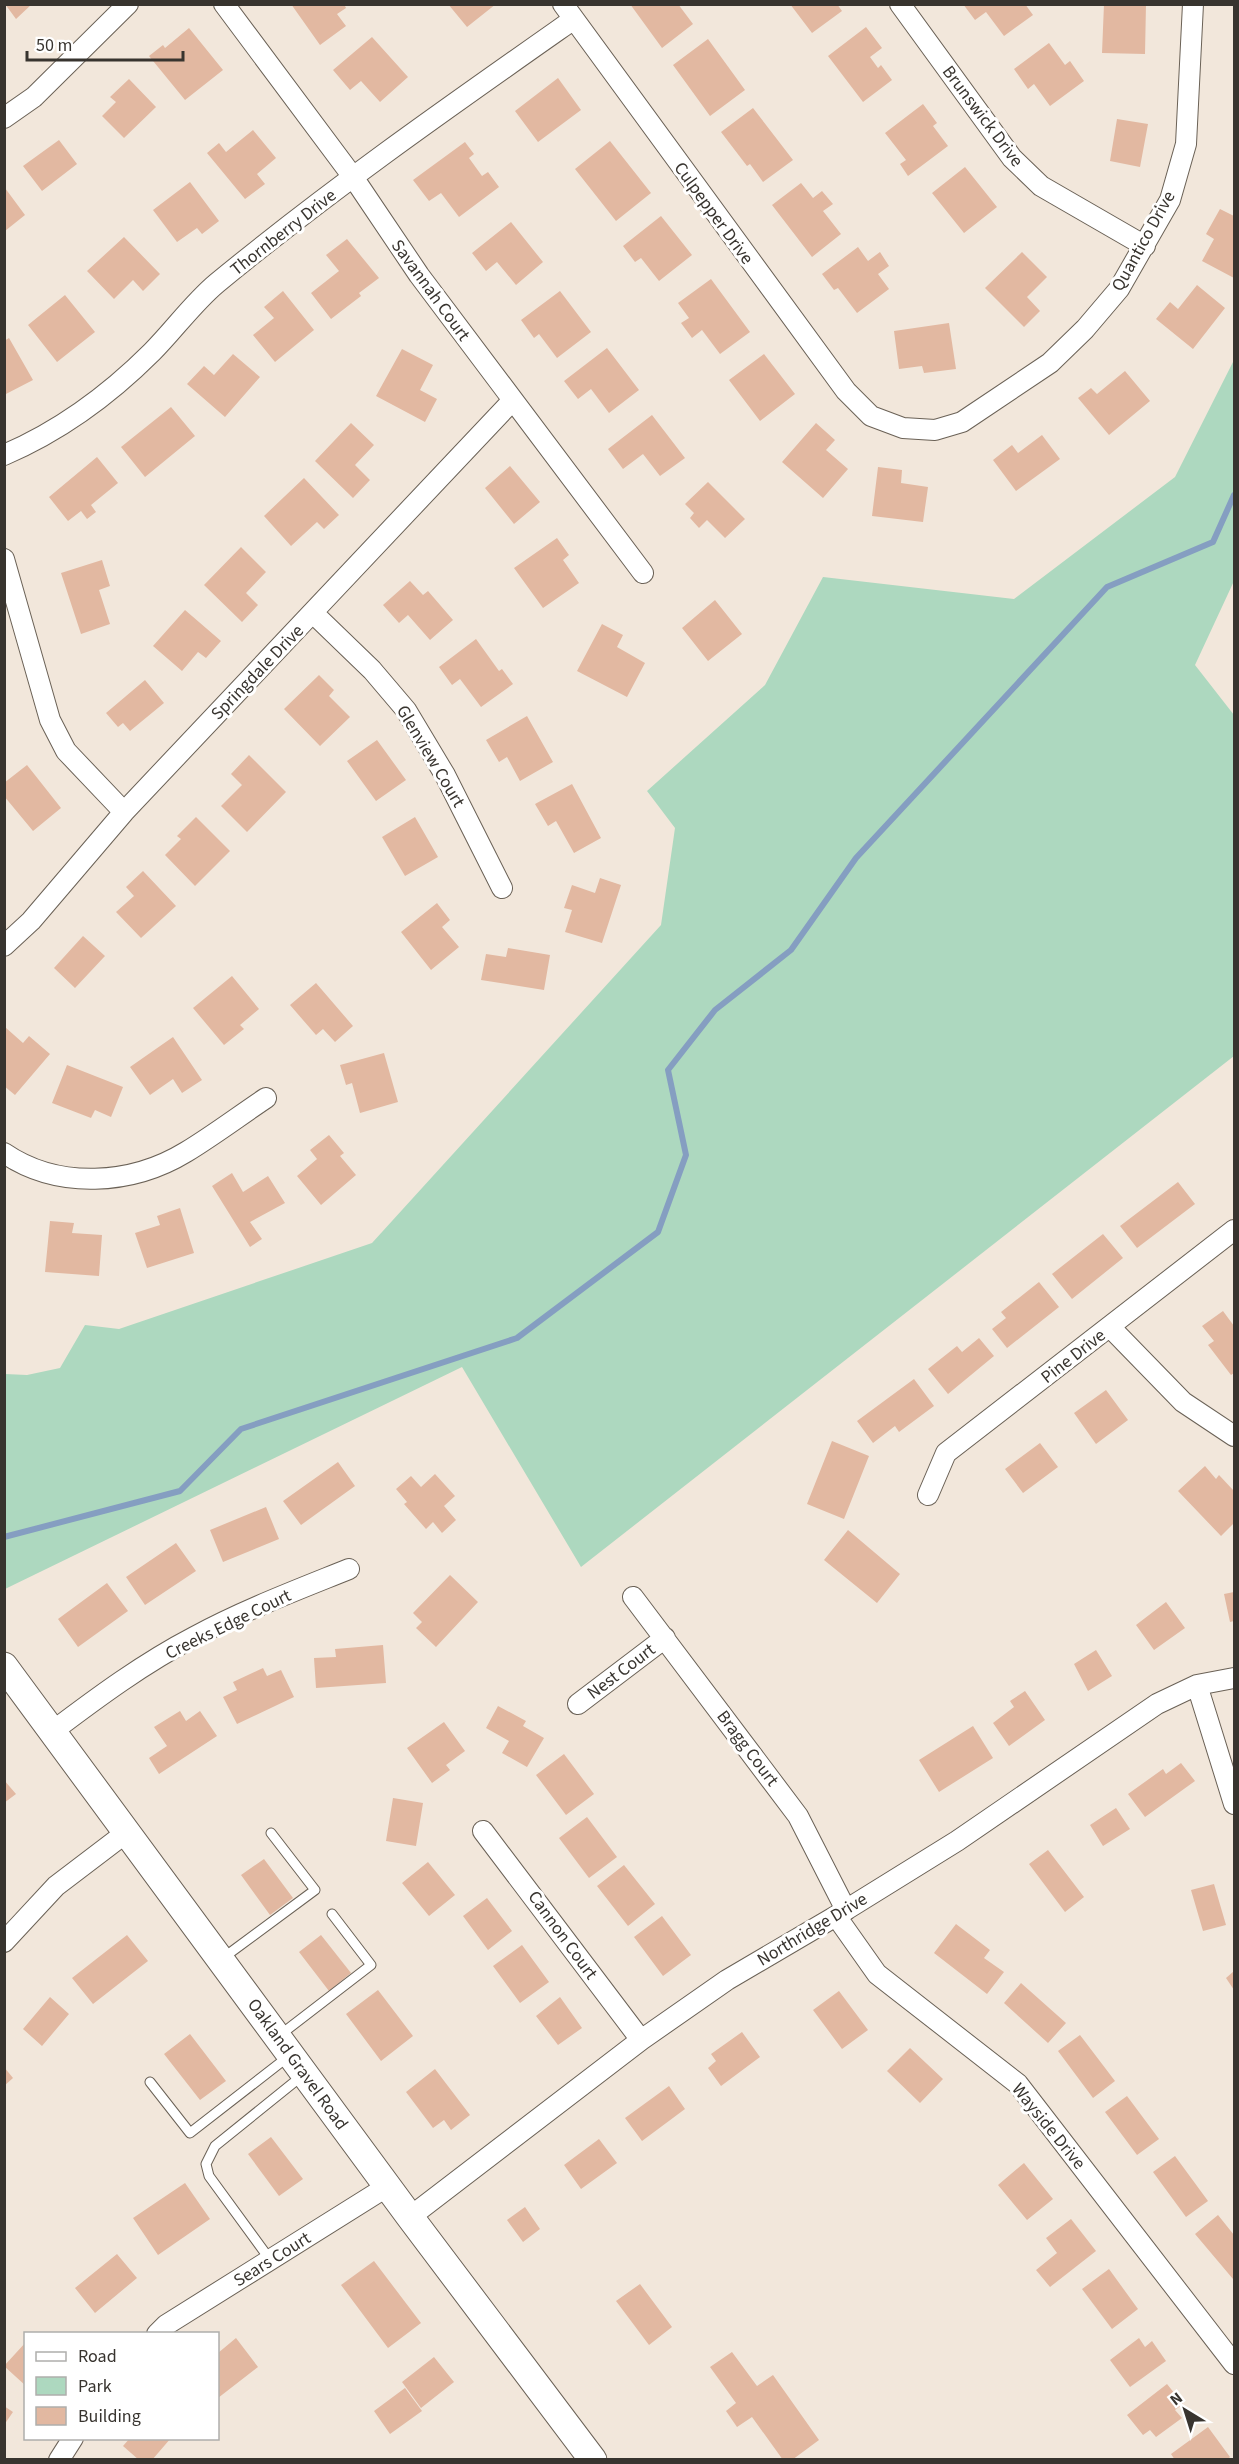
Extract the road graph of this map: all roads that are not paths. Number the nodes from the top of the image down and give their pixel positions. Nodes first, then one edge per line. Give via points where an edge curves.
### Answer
1 (128, 4) edge
2 (224, 4) edge
3 (900, 4) edge
4 (1193, 4) edge
5 (569, 12) edge
6 (4, 118) edge
7 (353, 177) junction
8 (1144, 246) junction
9 (513, 400) junction
10 (871, 416) joint
11 (4, 455) edge
12 (4, 560) edge
13 (643, 573) dead end
14 (313, 613) junction
15 (124, 812) junction
16 (502, 888) dead end
17 (4, 946) edge
18 (266, 1098) dead end
19 (4, 1153) edge
20 (1234, 1230) edge
21 (1110, 1327) junction
22 (1234, 1436) edge
23 (928, 1495) dead end
24 (349, 1569) dead end
25 (633, 1597) dead end
26 (665, 1638) junction
27 (4, 1666) edge
28 (1234, 1678) edge
29 (1197, 1685) junction
30 (578, 1704) dead end
31 (53, 1731) junction
32 (1234, 1804) edge
33 (483, 1831) dead end
34 (127, 1832) junction
35 (271, 1833) dead end
36 (841, 1913) junction
37 (332, 1914) dead end
38 (4, 1942) edge
39 (221, 1960) junction
40 (640, 2040) junction
41 (292, 2055) junction
42 (150, 2082) dead end
43 (388, 2186) junction
44 (410, 2217) junction
45 (271, 2260) junction
46 (159, 2332) edge
47 (1234, 2364) edge
48 (72, 2440) edge
49 (59, 2460) edge
50 (593, 2460) edge

1 - 6 street via 34,97
2 - 7 street, Savannah Court
3 - 8 street, Brunswick Drive via 1012,158 1041,186
4 - 8 street, Quantico Drive via 1186,144 1170,200
5 - 7 street, Thornberry Drive
5 - 10 street, Culpepper Drive via 846,391
7 - 9 street, Savannah Court via 419,275
7 - 11 street, Thornberry Drive via 215,285 151,354 84,411 34,443
8 - 10 street, Quantico Drive via 1119,289 1050,363 962,422 935,430 914,429
9 - 13 street, Savannah Court
9 - 14 street, Springdale Drive
12 - 15 street via 50,720 66,751
14 - 15 street, Springdale Drive
14 - 16 street, Glenview Court via 372,670 406,710 445,775
15 - 17 street, Springdale Drive via 31,921
18 - 19 street via 185,1153 128,1176 70,1179 19,1163
20 - 21 street, Pine Drive
21 - 22 street via 1183,1402
21 - 23 street, Pine Drive via 946,1454
24 - 31 street, Creeks Edge Court via 193,1637 101,1694
25 - 26 street, Bragg Court
26 - 30 street, Nest Court
26 - 36 street, Bragg Court via 798,1816
27 - 31 street, Oakland Gravel Road
28 - 29 street, Northridge Drive
29 - 32 street
29 - 36 street, Northridge Drive via 1157,1704 957,1841
31 - 34 street, Oakland Gravel Road
33 - 40 street, Cannon Court
34 - 38 street via 56,1886
34 - 39 street, Oakland Gravel Road
35 - 39 lane via 315,1890
36 - 40 street, Northridge Drive via 727,1980
36 - 47 street, Wayside Drive via 877,1974 1018,2084
37 - 41 lane via 371,1965
39 - 41 street, Oakland Gravel Road
40 - 44 street, Northridge Drive
41 - 42 lane via 190,2133
41 - 43 street, Oakland Gravel Road
41 - 45 lane via 215,2146 206,2164 209,2176
43 - 44 street, Oakland Gravel Road
43 - 45 street, Sears Court
44 - 50 street, Oakland Gravel Road
45 - 46 street, Sears Court
48 - 49 street

